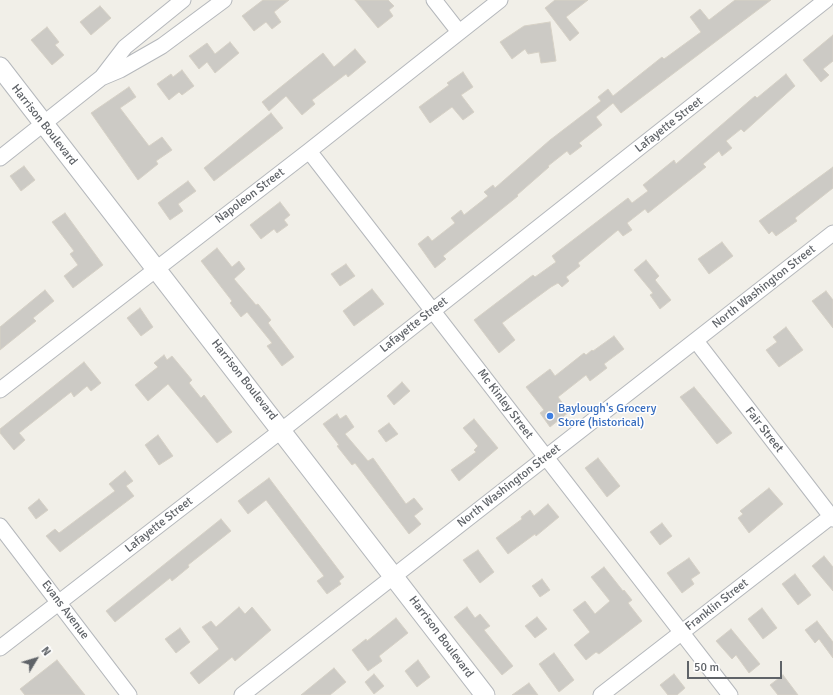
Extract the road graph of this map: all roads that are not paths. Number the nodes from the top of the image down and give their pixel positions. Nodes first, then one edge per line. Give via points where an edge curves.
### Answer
1 (183, 0) edge
2 (224, 0) edge
3 (434, 0) edge
4 (500, 0) edge
5 (826, 0) edge
6 (459, 32) junction
7 (0, 67) edge
8 (101, 78) junction
9 (43, 123) junction
10 (309, 151) junction
11 (0, 158) edge
12 (833, 233) edge
13 (157, 268) junction
14 (433, 310) junction
15 (696, 341) junction
16 (0, 390) edge
17 (282, 430) junction
18 (545, 457) junction
19 (832, 517) edge
20 (0, 526) edge
21 (395, 577) junction
22 (59, 602) junction
23 (682, 633) junction
24 (0, 648) edge
25 (129, 695) edge
26 (242, 695) edge
27 (485, 695) edge
28 (601, 695) edge
29 (730, 695) edge

1 - 8 street via 125,47
2 - 8 street via 162,46
3 - 6 street
4 - 6 street, Napoleon Street
5 - 14 street, Lafayette Street
6 - 10 street, Napoleon Street
7 - 9 street, Harrison Boulevard
8 - 9 street
9 - 11 street
9 - 13 street, Harrison Boulevard
10 - 13 street, Napoleon Street
10 - 14 street, Mc Kinley Street
12 - 15 street, North Washington Street
13 - 16 street, Napoleon Street
13 - 17 street, Harrison Boulevard
14 - 17 street, Lafayette Street
14 - 18 street, Mc Kinley Street
15 - 18 street, North Washington Street
15 - 19 street, Fair Street
17 - 21 street, Harrison Boulevard
17 - 22 street, Lafayette Street
18 - 21 street, North Washington Street
18 - 23 street, Mc Kinley Street
19 - 23 street, Franklin Street
20 - 22 street, Evans Avenue
21 - 26 street, North Washington Street
21 - 27 street, Harrison Boulevard
22 - 24 street, Lafayette Street
22 - 25 street, Evans Avenue
23 - 28 street, Franklin Street
23 - 29 street, Mc Kinley Street

